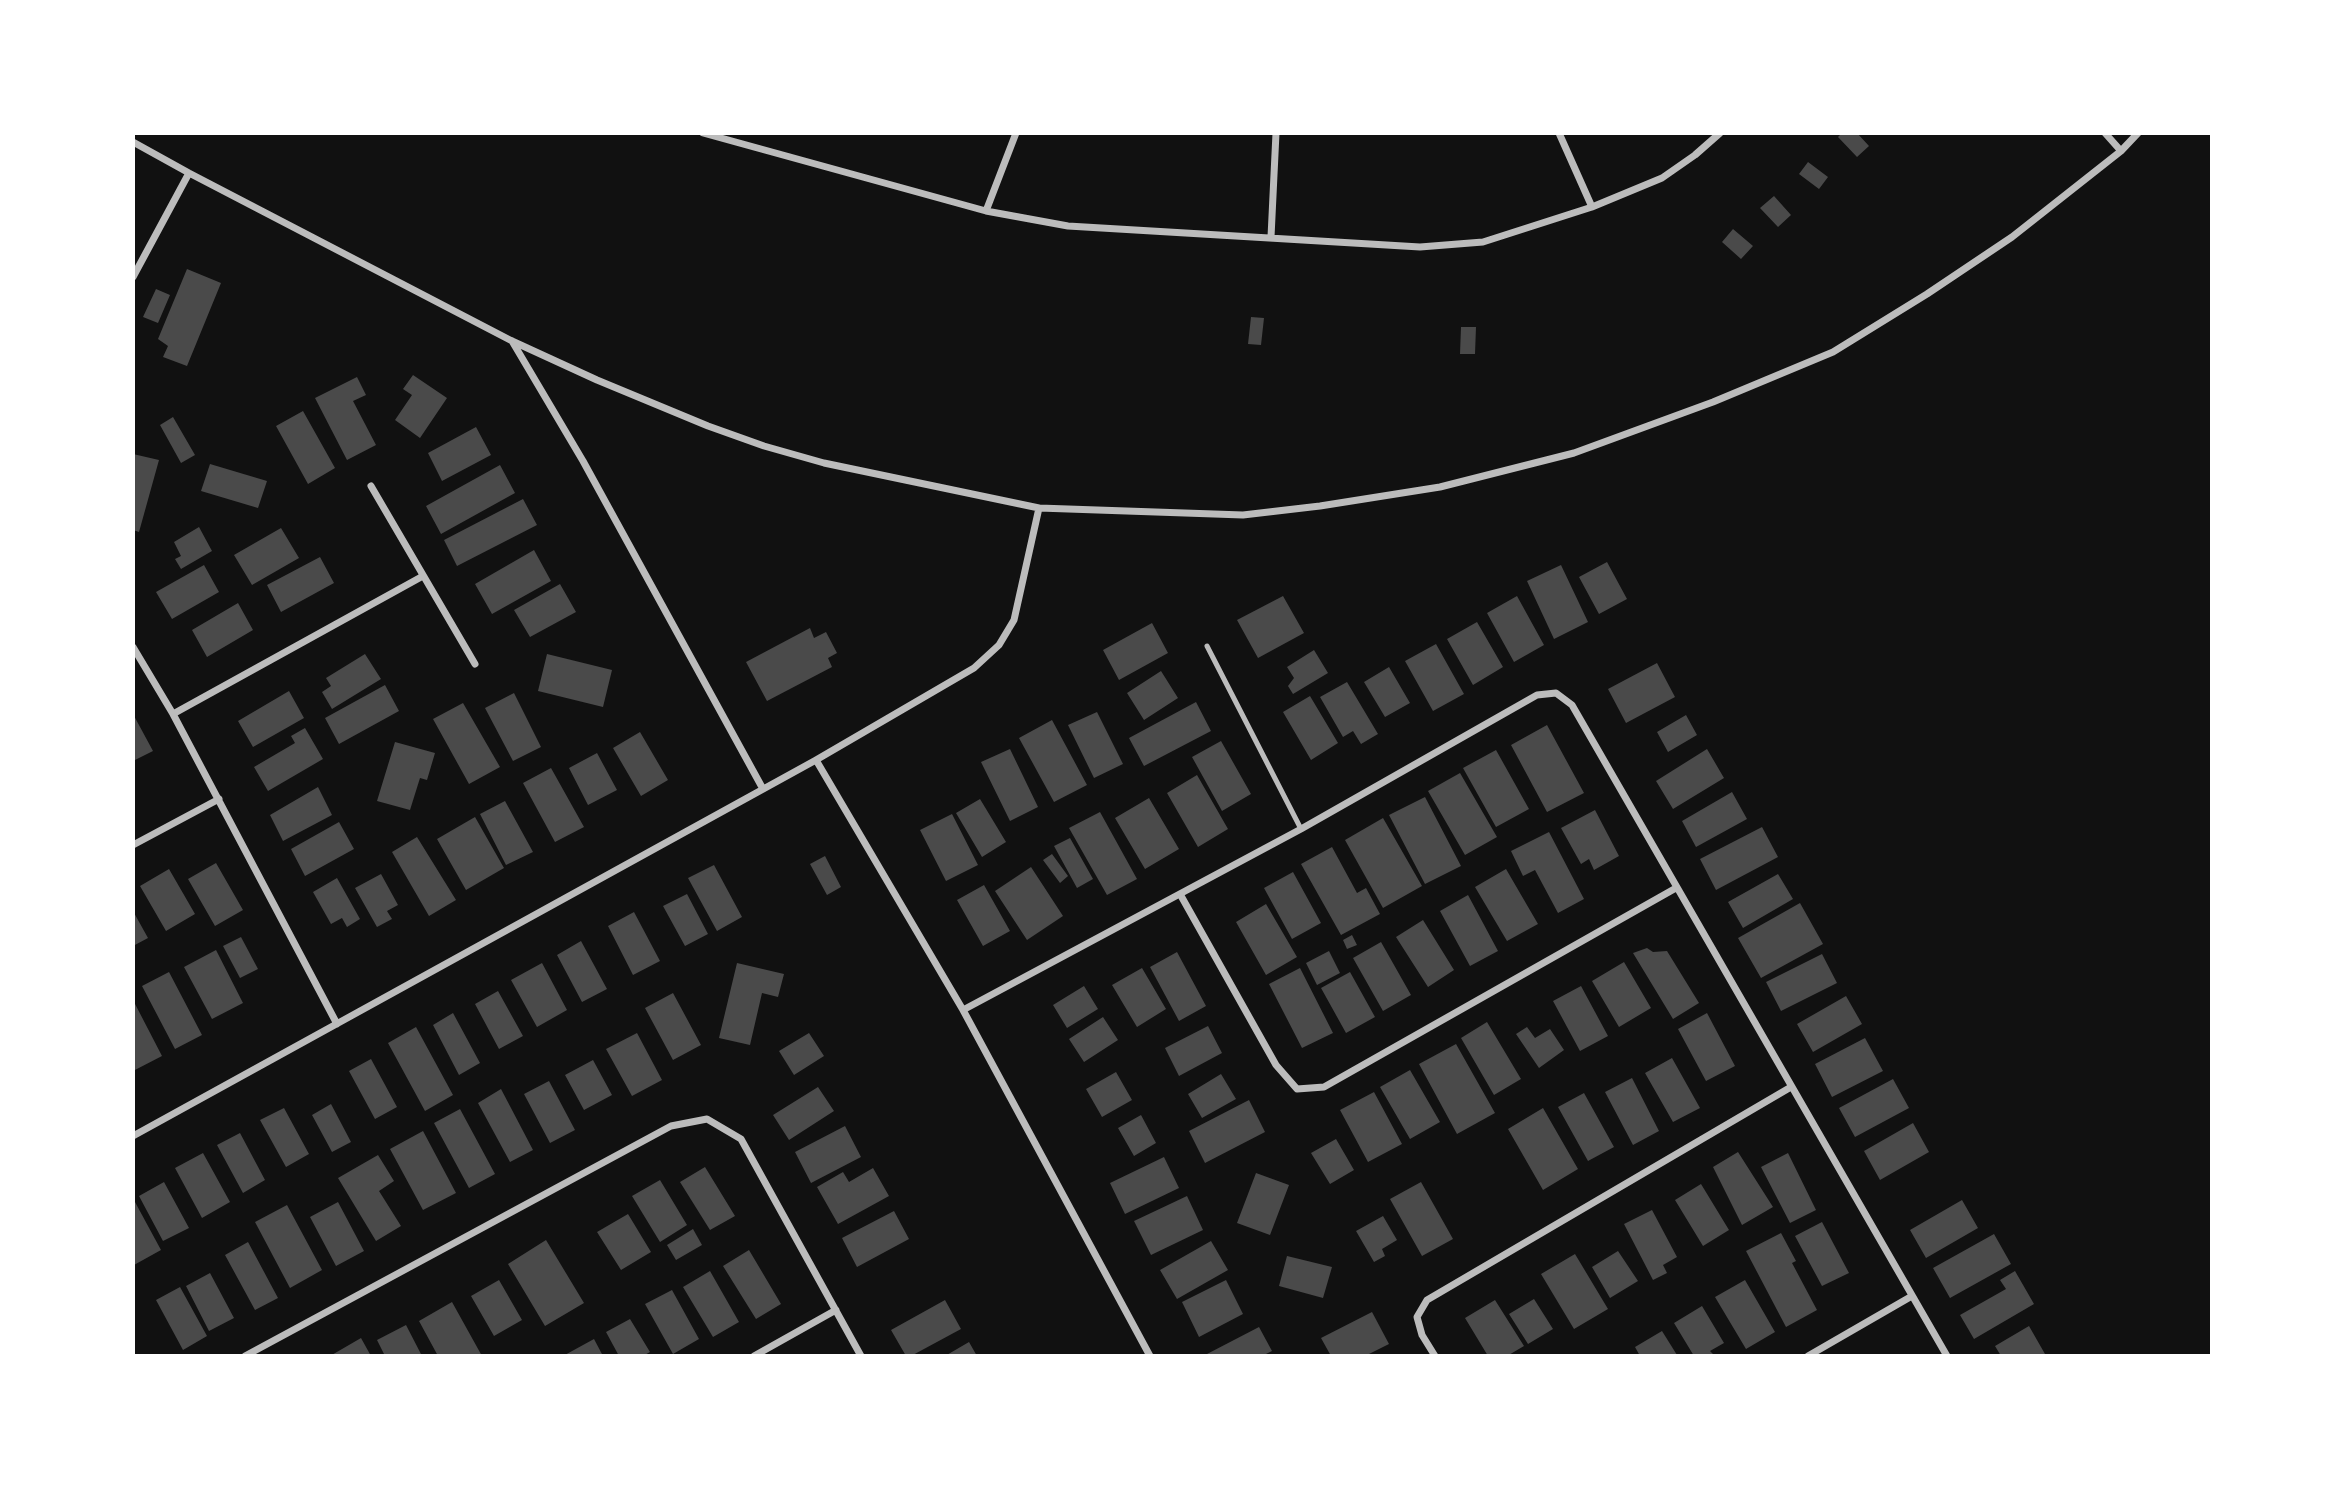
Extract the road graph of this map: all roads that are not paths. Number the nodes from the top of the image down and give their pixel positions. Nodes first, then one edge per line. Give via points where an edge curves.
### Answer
1 (703, 133) edge
2 (1016, 133) edge
3 (1276, 133) edge
4 (1559, 133) edge
5 (1720, 133) edge
6 (2105, 133) edge
7 (2138, 133) edge
8 (133, 142) edge
9 (2121, 151) junction
10 (189, 173) junction
11 (1592, 206) junction
12 (986, 211) junction
13 (1271, 237) junction
14 (133, 277) edge
15 (512, 341) junction
16 (371, 486) dead end
17 (1038, 508) junction
18 (423, 576) junction
19 (1207, 646) dead end
20 (133, 647) edge
21 (475, 664) dead end
22 (173, 714) junction
23 (816, 760) junction
24 (763, 789) junction
25 (219, 799) junction
26 (1301, 829) junction
27 (133, 845) edge
28 (1676, 887) junction
29 (1180, 894) junction
30 (963, 1010) junction
31 (337, 1024) junction
32 (1791, 1087) junction
33 (133, 1136) edge
34 (1912, 1296) junction
35 (836, 1310) junction
36 (245, 1356) edge
37 (754, 1356) edge
38 (861, 1356) edge
39 (1150, 1356) edge
40 (1435, 1356) edge
41 (1808, 1356) edge
42 (1947, 1356) edge

1 - 12 street
2 - 12 street
3 - 13 street
4 - 11 street
5 - 11 street via 1662,178
6 - 9 street
7 - 9 street
8 - 10 street
9 - 17 street via 2012,237 1833,352 1574,453 1440,487 1243,515
10 - 14 street
10 - 15 street
11 - 13 street via 1483,242 1420,247
12 - 13 street via 1068,226
15 - 17 street via 764,446
15 - 24 street
16 - 18 street
17 - 23 street via 1014,620 999,645 974,668
18 - 21 street
18 - 22 street
19 - 26 lane
20 - 22 street
22 - 25 street
23 - 24 street
23 - 30 street
24 - 31 street
25 - 27 street
25 - 31 street
26 - 28 street via 1537,695 1556,693 1572,705
26 - 29 street
28 - 29 street via 1324,1087 1297,1089 1276,1065
28 - 32 street
29 - 30 street
30 - 39 street
31 - 33 street
32 - 34 street
32 - 40 street via 1427,1300 1417,1317
34 - 41 street
34 - 42 street
35 - 36 street via 741,1139 707,1119 671,1126
35 - 37 street
35 - 38 street

